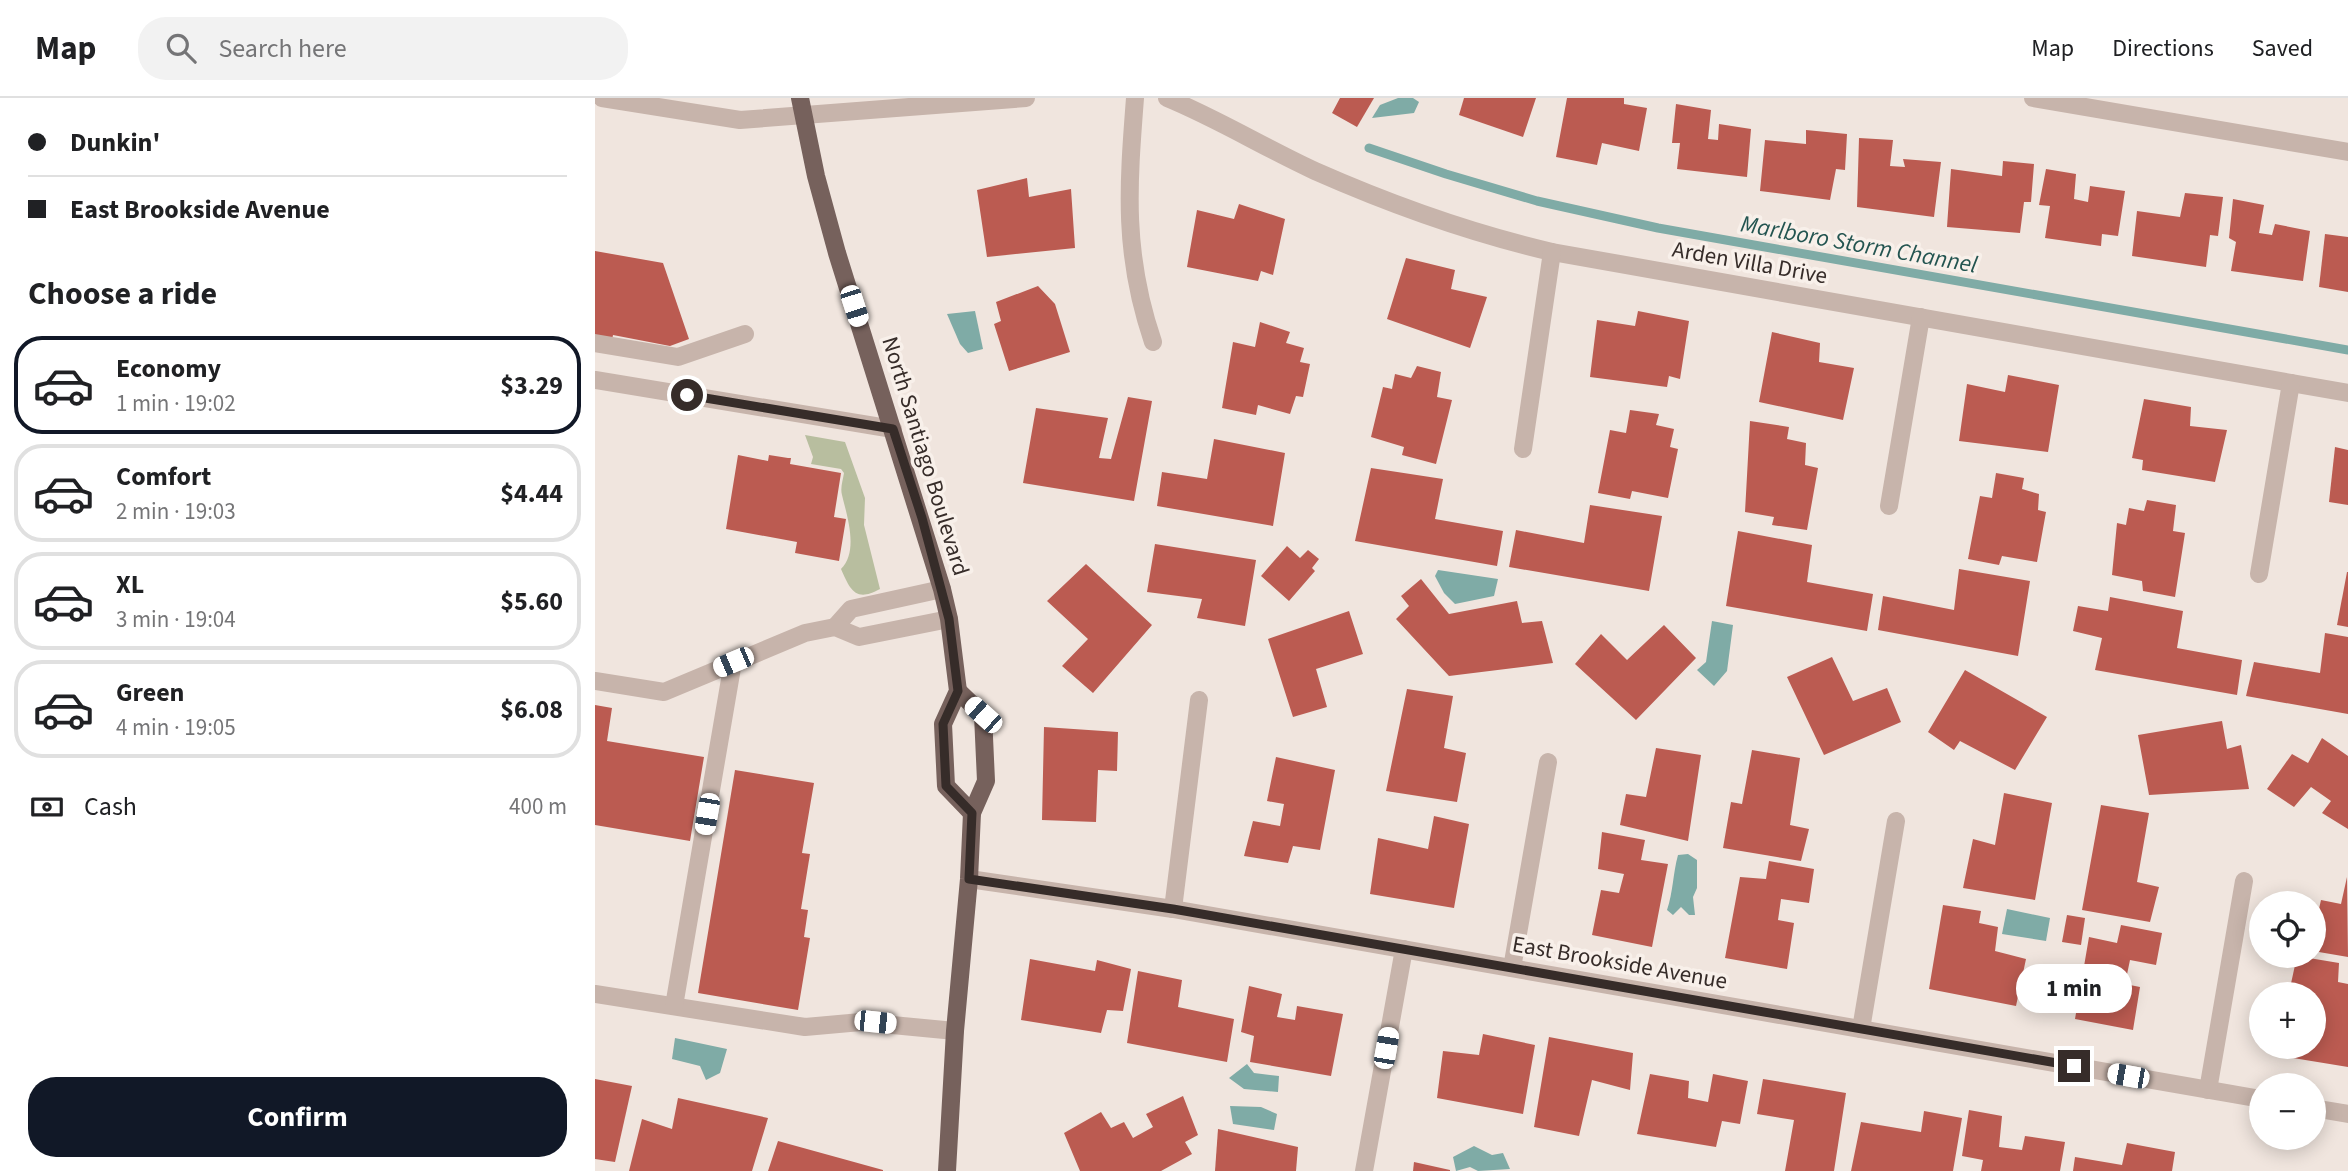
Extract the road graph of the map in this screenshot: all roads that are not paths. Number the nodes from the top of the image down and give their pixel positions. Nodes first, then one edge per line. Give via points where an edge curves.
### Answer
1 (602, 98) edge
2 (1026, 98) edge
3 (1135, 98) edge
4 (1167, 98) edge
5 (2033, 98) edge
6 (801, 107) edge
7 (2348, 152) edge
8 (1552, 252) junction
9 (1920, 317) junction
10 (745, 334) dead end
11 (1153, 342) dead end
12 (595, 343) edge
13 (595, 380) edge
14 (2291, 383) junction
15 (2348, 393) edge
16 (893, 429) junction
17 (1523, 449) dead end
18 (1888, 506) dead end
19 (2259, 574) dead end
20 (942, 589) junction
21 (949, 619) junction
22 (835, 627) junction
23 (733, 662) junction
24 (595, 681) edge
25 (958, 691) junction
26 (1199, 700) dead end
27 (1548, 762) dead end
28 (972, 813) junction
29 (1896, 821) dead end
30 (969, 879) junction
31 (2244, 881) dead end
32 (1173, 909) junction
33 (1404, 949) junction
34 (1512, 968) junction
35 (595, 994) edge
36 (674, 1006) junction
37 (1861, 1029) junction
38 (955, 1031) junction
39 (2208, 1090) junction
40 (2249, 1097) edge
41 (2326, 1110) edge
42 (2348, 1114) edge
43 (947, 1171) edge
44 (1364, 1171) edge

1 - 6 street via 740,120
2 - 6 street
3 - 11 street via 1129,222 1139,295
4 - 8 street, Arden Villa Drive via 1369,193 1494,238
5 - 7 street
6 - 16 main road, North Santiago Boulevard via 837,253
8 - 9 street, Arden Villa Drive
8 - 17 street
9 - 14 street, Arden Villa Drive
9 - 18 street
10 - 12 street via 678,357
13 - 16 street
14 - 15 street, Arden Villa Drive
14 - 19 street
16 - 20 main road, North Santiago Boulevard
20 - 21 main road, North Santiago Boulevard
20 - 22 street via 851,609
21 - 22 street via 859,637
21 - 25 main road, North Santiago Boulevard
22 - 23 street via 797,636
23 - 24 street via 664,692
23 - 36 street
25 - 28 main road via 983,715 986,782
25 - 28 main road via 943,724 946,786
26 - 32 street
27 - 34 street
28 - 30 main road
29 - 37 street
30 - 32 street, East Brookside Avenue
30 - 38 main road
31 - 39 street
32 - 33 street, East Brookside Avenue
33 - 34 street, East Brookside Avenue
33 - 44 street
34 - 37 street, East Brookside Avenue
35 - 36 street
36 - 38 street via 805,1027 861,1022
37 - 39 street, East Brookside Avenue
38 - 43 main road
39 - 40 street, East Brookside Avenue
41 - 42 street

